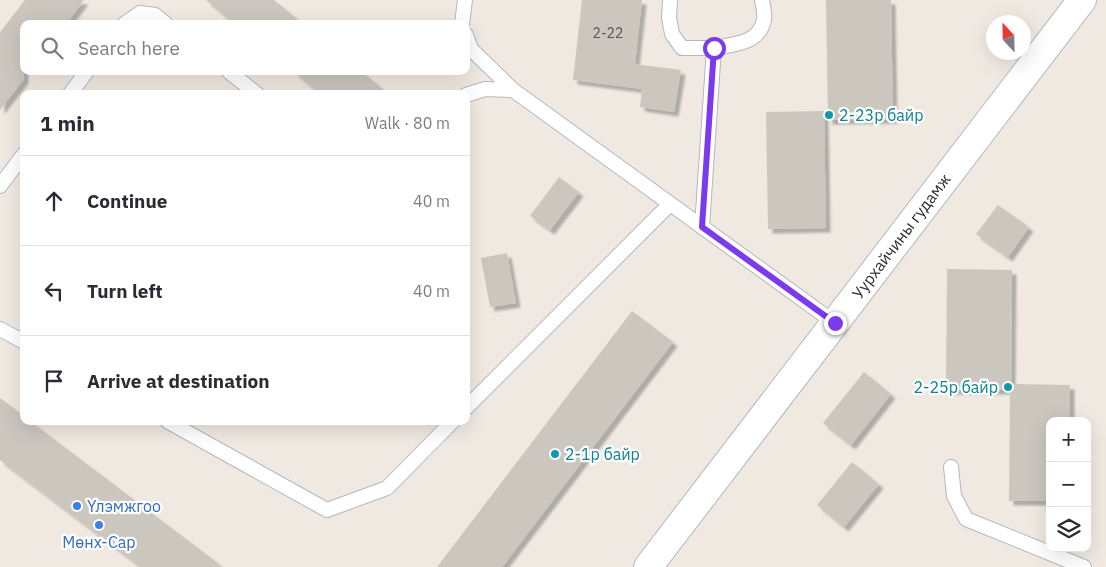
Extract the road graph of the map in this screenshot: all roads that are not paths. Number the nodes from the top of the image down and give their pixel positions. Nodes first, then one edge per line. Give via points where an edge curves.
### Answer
1 (465, 0) edge
2 (670, 0) edge
3 (762, 0) edge
4 (1082, 0) edge
5 (130, 20) edge
6 (161, 20) edge
7 (462, 20) edge
8 (470, 46) edge
9 (714, 48) junction
10 (84, 75) edge
11 (233, 75) edge
12 (73, 90) edge
13 (252, 90) edge
14 (512, 90) junction
15 (470, 94) edge
16 (20, 159) edge
17 (0, 186) edge
18 (670, 204) junction
19 (702, 227) junction
20 (835, 323) junction
21 (0, 329) edge
22 (20, 340) edge
23 (470, 404) edge
24 (174, 425) edge
25 (450, 425) edge
26 (951, 467) dead end
27 (648, 567) edge
28 (1084, 567) edge

1 - 7 lane
2 - 9 lane via 672,34 682,48
3 - 9 lane via 764,21 757,35 750,40
4 - 20 street, Уурхайчины гудамж
5 - 6 lane via 140,13 155,15
8 - 14 lane
9 - 19 lane
10 - 12 lane
11 - 13 lane
14 - 15 lane via 485,89
14 - 18 lane
16 - 17 lane
18 - 19 lane
18 - 23 lane
19 - 20 lane
20 - 27 street, Уурхайчины гудамж
21 - 22 lane
24 - 25 lane via 327,510 388,488
26 - 28 lane via 954,496 966,519

